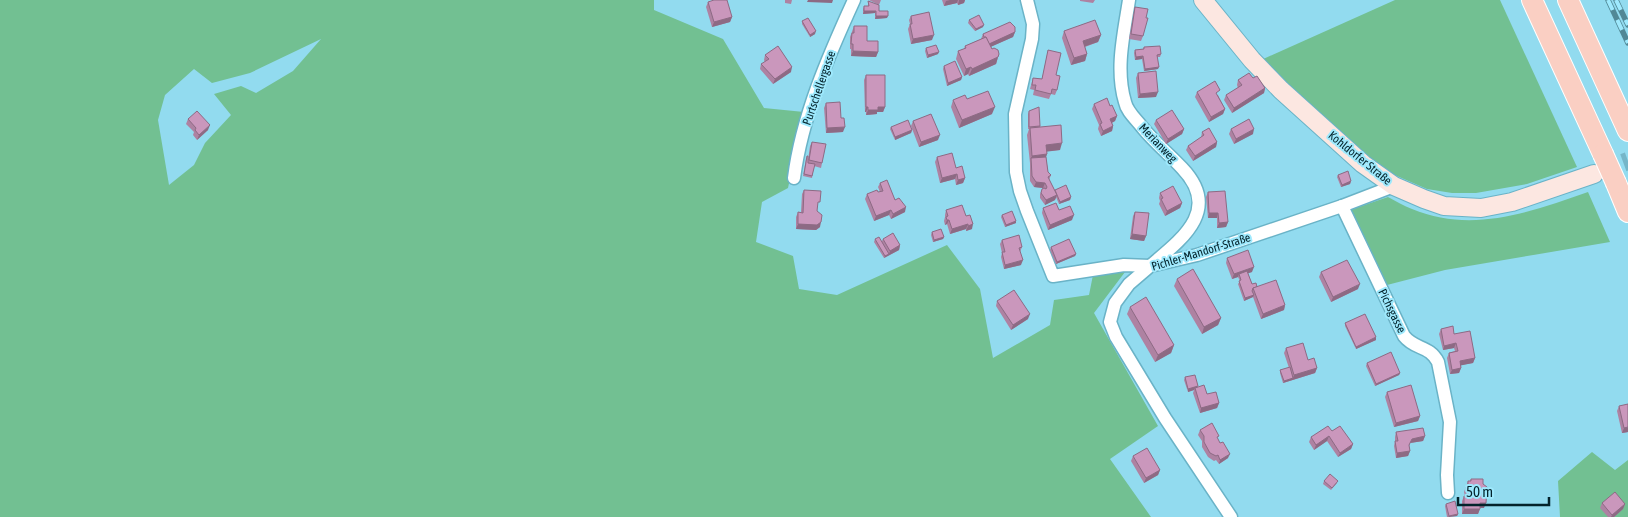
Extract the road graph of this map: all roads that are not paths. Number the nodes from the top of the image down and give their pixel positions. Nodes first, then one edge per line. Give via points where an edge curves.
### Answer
1 (854, 0) edge
2 (1027, 0) edge
3 (1129, 0) edge
4 (1203, 0) edge
5 (1532, 0) edge
6 (1568, 0) edge
7 (1628, 130) edge
8 (1594, 174) tunnel mouth
9 (794, 178) dead end
10 (1394, 186) junction
11 (1342, 206) junction
12 (1628, 212) edge
13 (1150, 266) junction
14 (1448, 493) dead end
15 (1231, 517) edge

1 - 9 street, Purtschellergasse via 823,68 800,143
2 - 13 street via 1033,24 1015,114 1016,172 1027,211 1054,276 1124,265
3 - 13 street, Merianweg via 1120,64 1124,102 1152,139 1191,178 1200,207 1197,217 1184,234
4 - 10 street, Kohldorfer Straße via 1281,90 1363,164
5 - 12 main road, bridge
6 - 7 main road
8 - 10 street, Kohldorfer Straße via 1512,202 1481,208 1444,206
10 - 11 street, Pichler-Mandorf-Straße
11 - 13 street, Pichler-Mandorf-Straße via 1198,255
11 - 14 street, Pichsgasse via 1404,336 1414,346 1428,349 1438,362 1450,422
13 - 15 street, Pichler-Mandorf-Straße via 1120,294 1110,322 1128,360

